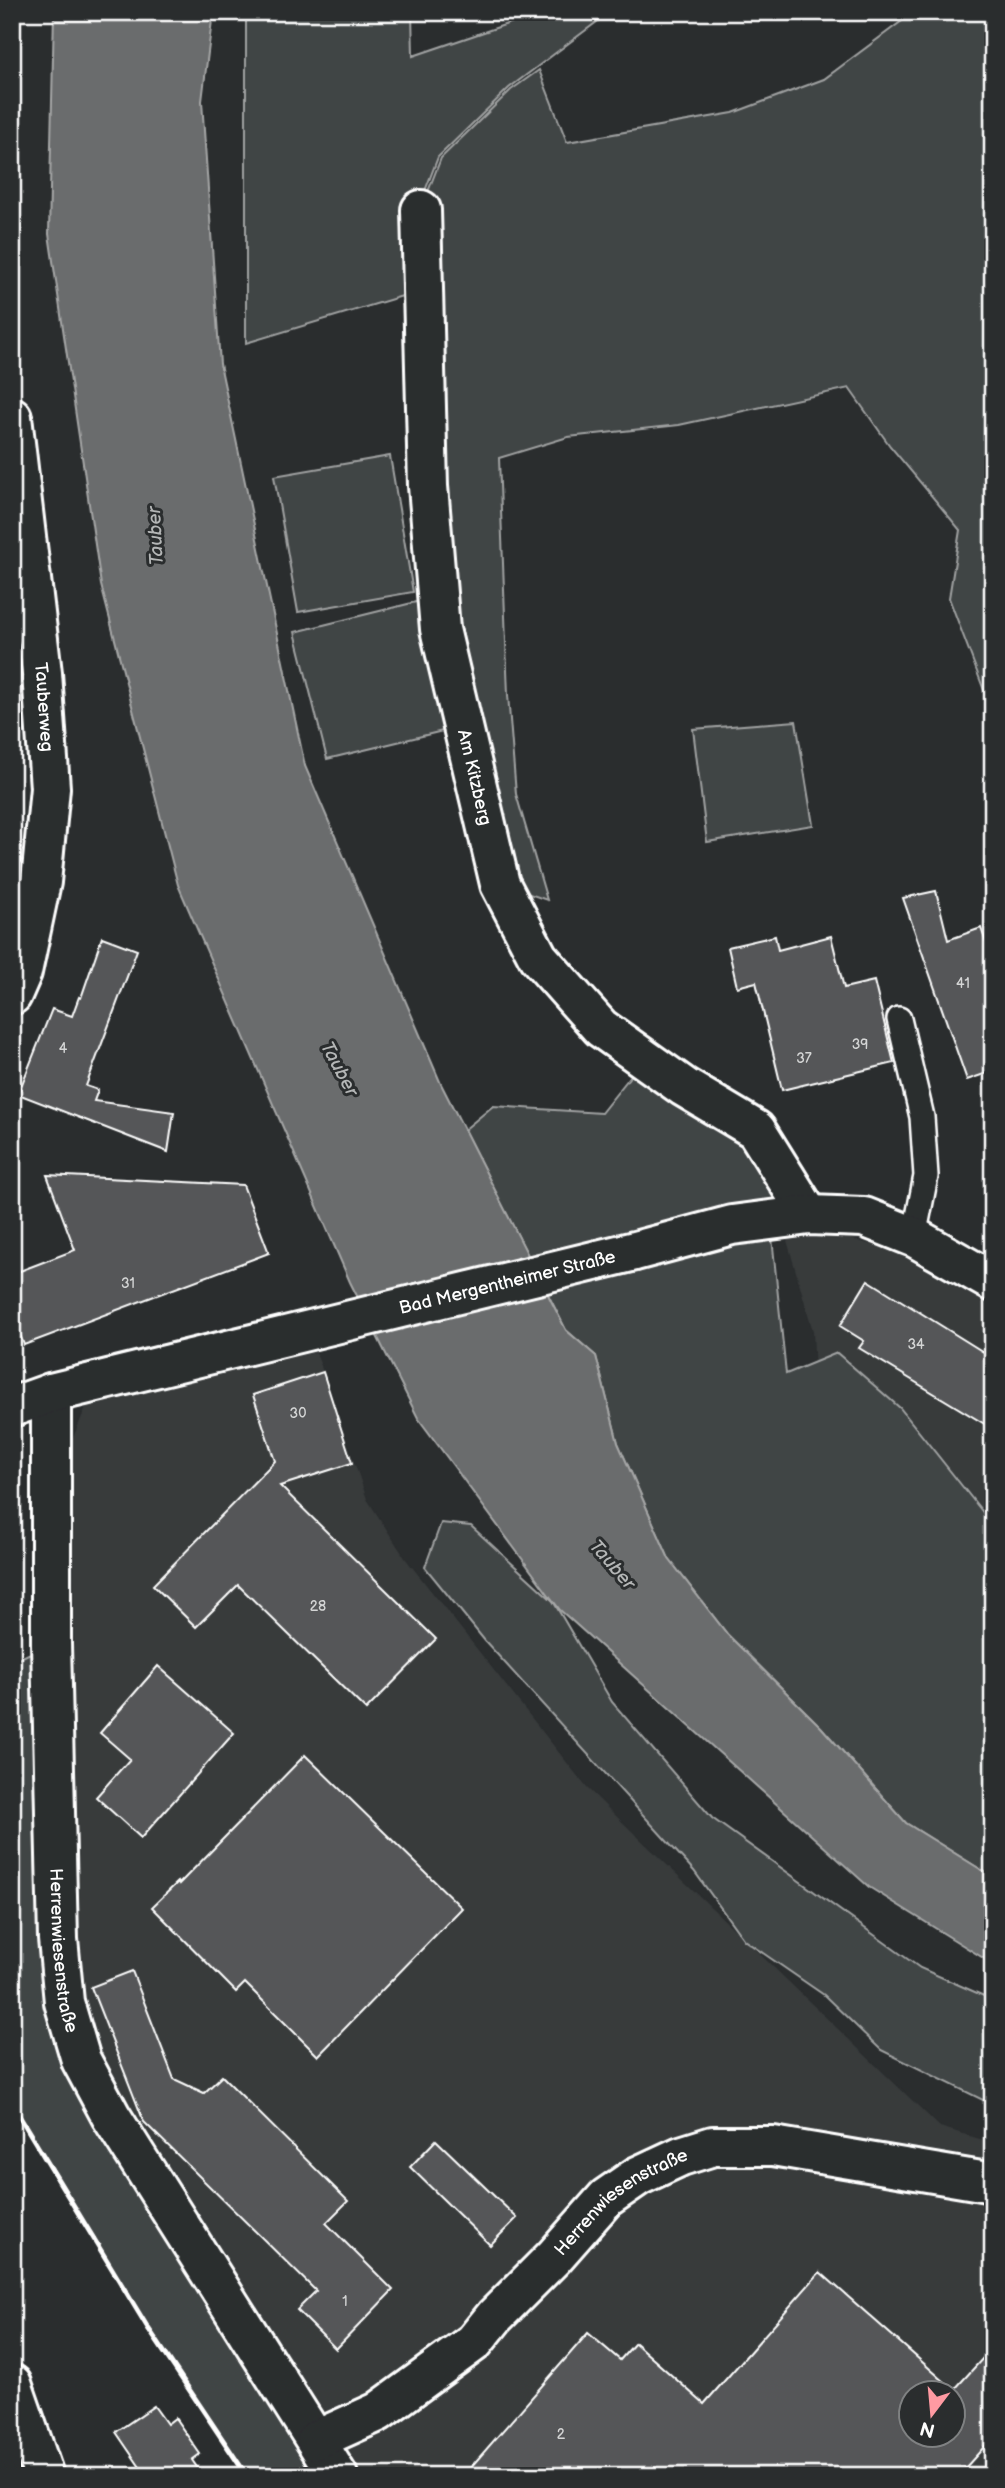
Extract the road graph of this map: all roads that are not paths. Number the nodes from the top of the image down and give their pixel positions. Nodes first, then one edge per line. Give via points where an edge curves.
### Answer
1 (421, 209) dead end
2 (12, 417) edge
3 (12, 995) edge
4 (899, 1019) dead end
5 (809, 1215) junction
6 (914, 1237) junction
7 (993, 1282) edge
8 (51, 1393) junction
9 (12, 1407) edge
10 (993, 2183) edge
11 (12, 2384) edge
12 (316, 2440) junction
13 (44, 2476) edge
14 (338, 2476) edge

1 - 5 street, Am Kitzberg via 428,485 440,629 500,884 538,957 601,1028 684,1087 756,1130
2 - 3 street, Tauberweg via 42,673 50,788 41,882 22,972
4 - 6 lane via 922,1116 926,1176
5 - 6 street, Bad Mergentheimer Straße via 864,1217
5 - 8 street, Bad Mergentheimer Straße via 732,1225
6 - 7 street, Bad Mergentheimer Straße
8 - 9 street, Bad Mergentheimer Straße
8 - 12 street, Herrenwiesenstraße via 51,1643 58,1939 64,2003 81,2060 111,2116
10 - 12 street, Herrenwiesenstraße via 773,2147 713,2146 681,2156 638,2176 606,2198 474,2342 378,2412
11 - 13 street
12 - 14 street, Herrenwiesenstraße

